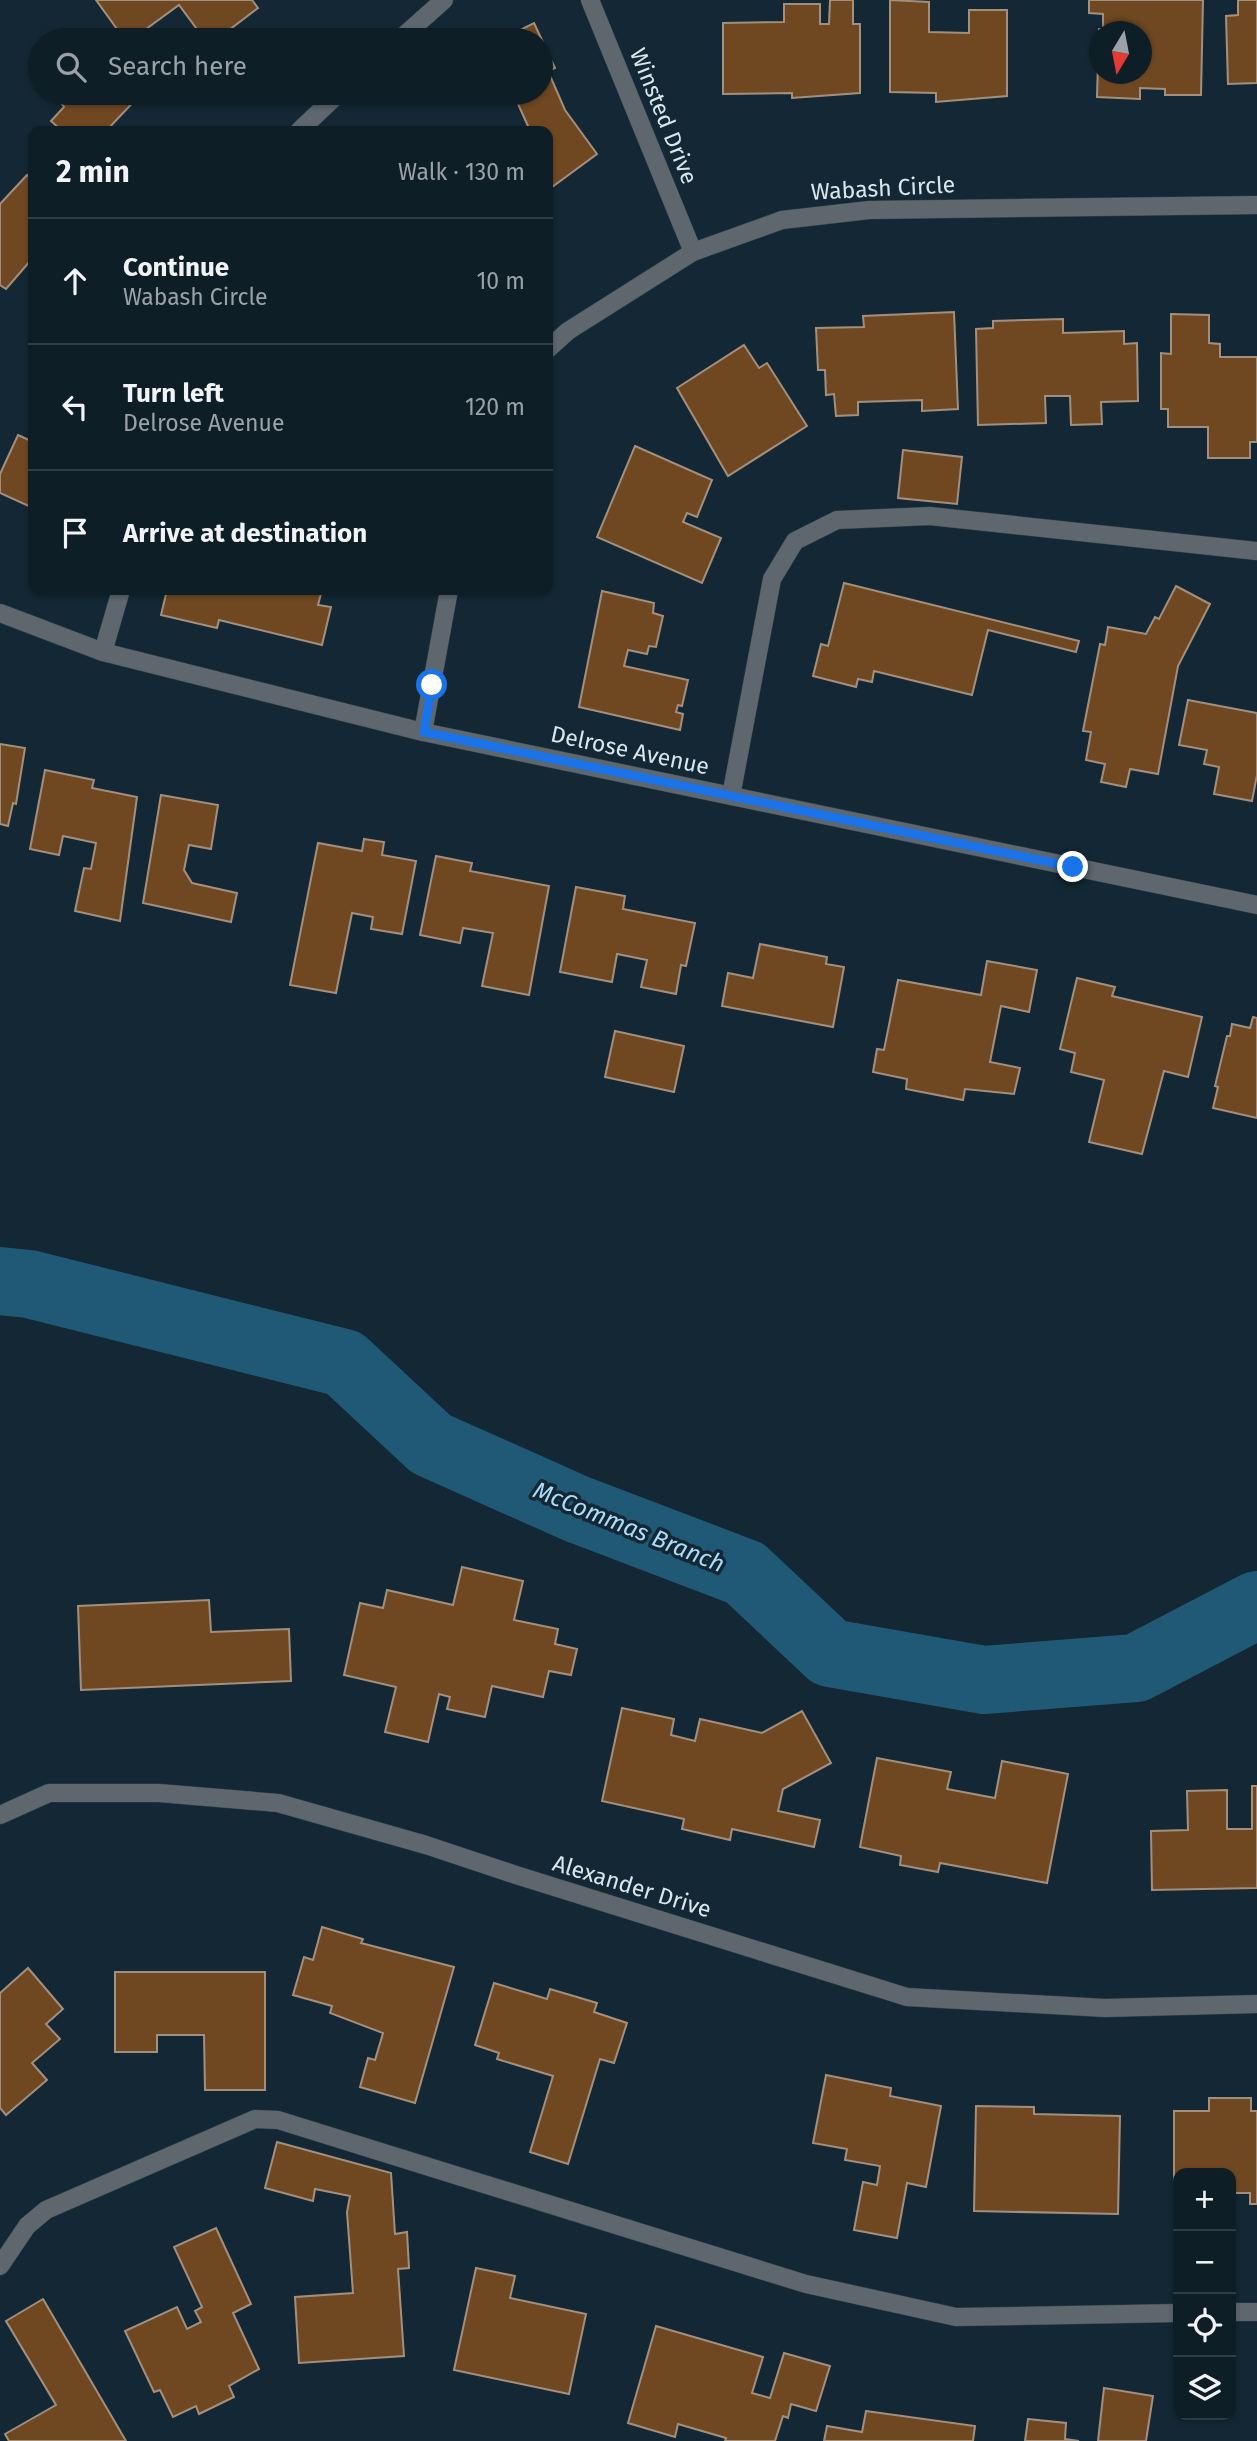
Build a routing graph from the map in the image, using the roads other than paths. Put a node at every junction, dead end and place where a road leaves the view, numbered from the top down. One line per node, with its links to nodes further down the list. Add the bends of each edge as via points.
1 (444, 0): 3 (street)
2 (590, 0): 7 (street, Winsted Drive)
3 (412, 28)
4 (326, 105): 5 (street)
5 (304, 126)
6 (1257, 205): 7 (street, Wabash Circle, via 869,210 782,220)
7 (692, 252): 8 (street, Wabash Circle)
8 (553, 344)
9 (1257, 551): 15 (street, via 930,516 837,520 795,541 772,579)
10 (120, 595): 13 (street)
11 (448, 595): 14 (street)
12 (0, 613): 13 (street, Delrose Avenue)
13 (103, 652): 14 (street, Delrose Avenue)
14 (424, 732): 15 (street, Delrose Avenue)
15 (731, 796): 16 (street, Delrose Avenue)
16 (1257, 905)
17 (0, 1815): 18 (street, Alexander Drive, via 49,1793 159,1793 278,1803 426,1844 907,1997 1105,2008)
18 (1257, 2004)
19 (0, 2266): 22 (street, via 27,2226 46,2210 254,2119 278,2120 806,2284 956,2317)
20 (1236, 2312): 21 (street)
21 (1257, 2312)
22 (1173, 2313)

